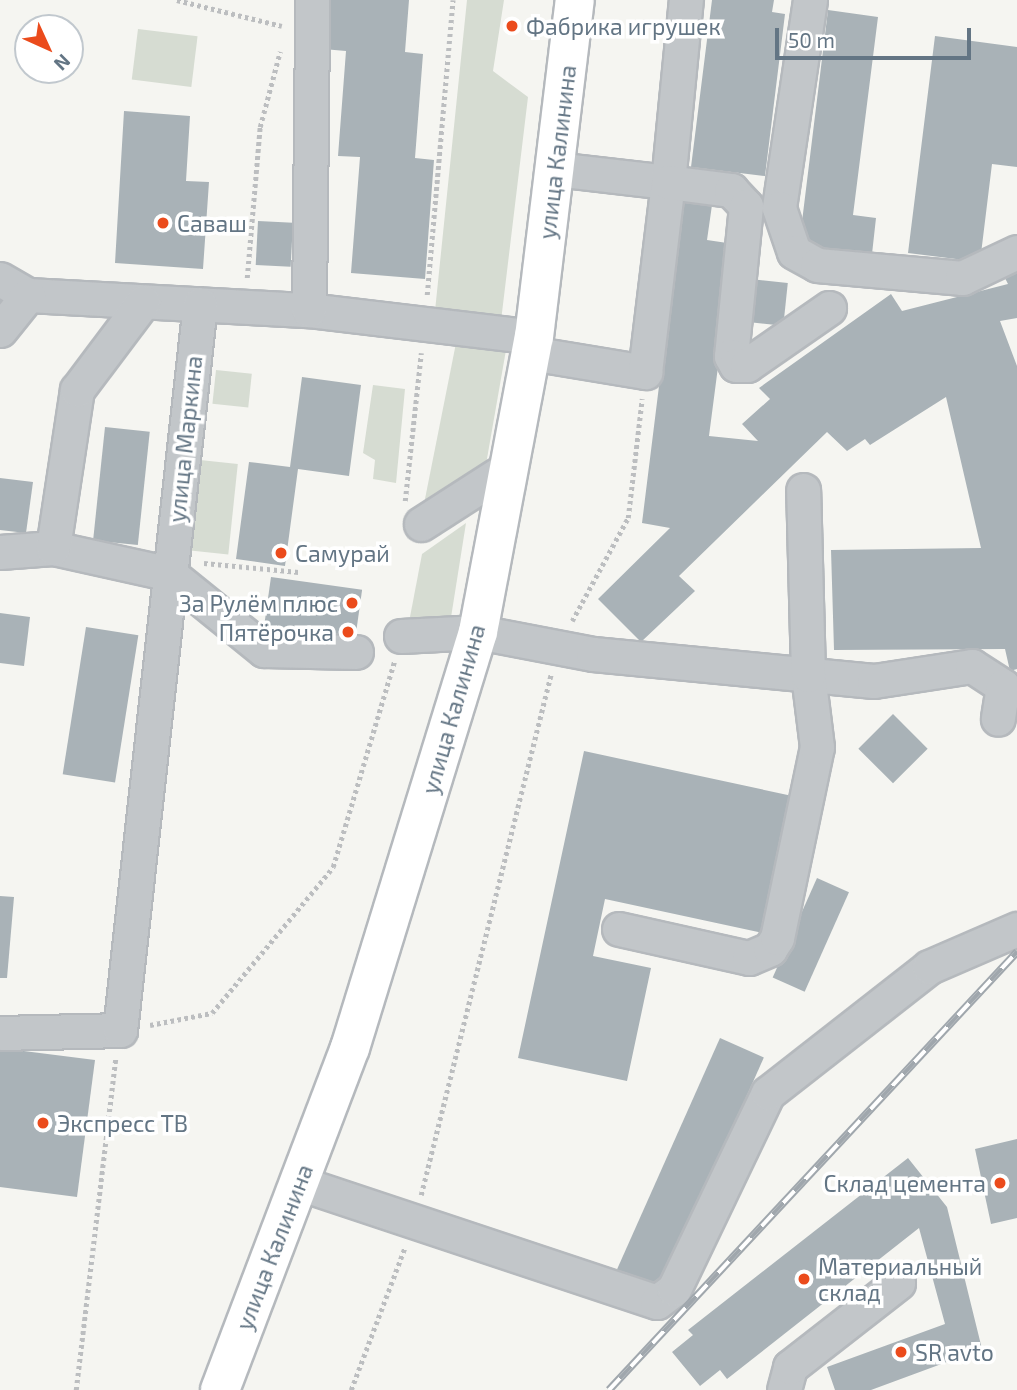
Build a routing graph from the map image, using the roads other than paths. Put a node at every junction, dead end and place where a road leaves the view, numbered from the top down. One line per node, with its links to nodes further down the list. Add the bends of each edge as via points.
1 (575, 0): 5 (main road, улица Калинина)
2 (686, 0): 6 (street)
3 (810, 0): 8 (street)
4 (300, 7): 14 (street)
5 (555, 169): 6 (street); 16 (main road, улица Калинина)
6 (668, 182): 7 (street, via 731,191); 16 (street, via 645,372)
7 (746, 206): 8 (street); 13 (street, via 733,361 747,365)
8 (779, 208): 9 (street, via 794,252 817,265 962,278)
9 (1017, 251)
10 (14, 287): 11 (street); 15 (street)
11 (143, 302): 12 (street); 20 (street, via 77,390)
12 (200, 304): 14 (street); 22 (street, улица Маркина)
13 (829, 308)
14 (309, 310): 16 (street)
15 (0, 330)
16 (532, 345): 17 (main road, улица Калинина)
17 (508, 468): 19 (street); 23 (main road, улица Калинина)
18 (803, 490): 26 (street)
19 (413, 516)
20 (52, 548): 21 (street); 22 (street)
21 (0, 552)
22 (171, 566): 25 (street, via 264,650); 30 (street, улица Маркина, via 120,1030)
23 (478, 632): 24 (street); 26 (street, via 558,647); 31 (main road, улица Калинина, via 350,1048)
24 (401, 636)
25 (356, 652)
26 (808, 675): 27 (street, via 874,681 971,666 1003,686); 28 (street, via 817,747 770,950 749,958)
27 (998, 719)
28 (619, 929)
29 (1017, 929): 31 (street, via 929,967 768,1093 666,1298 648,1300)
30 (0, 1033)
31 (299, 1182): 33 (main road, улица Калинина)
32 (898, 1283): 34 (street, via 790,1367)
33 (220, 1390)
34 (785, 1390)

